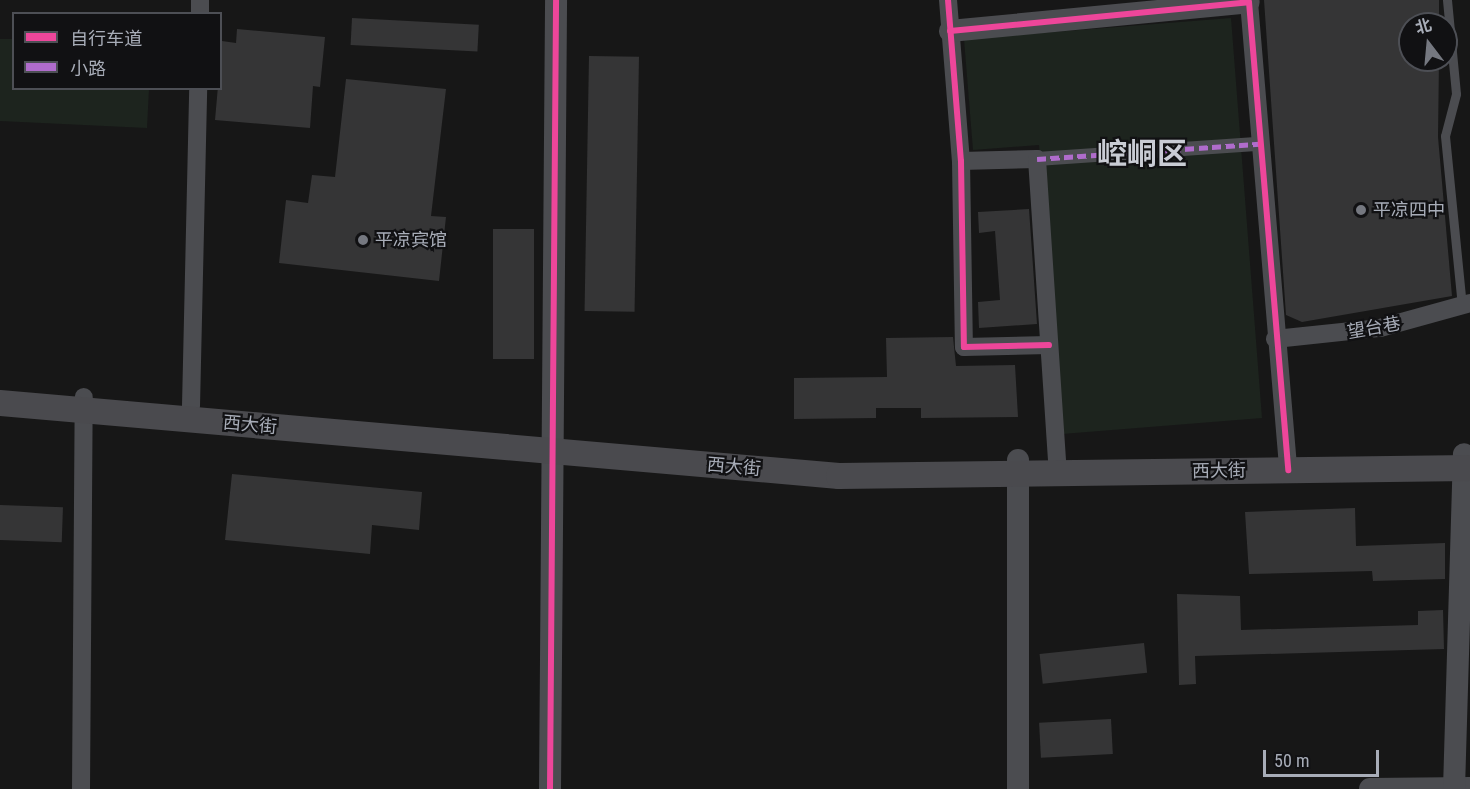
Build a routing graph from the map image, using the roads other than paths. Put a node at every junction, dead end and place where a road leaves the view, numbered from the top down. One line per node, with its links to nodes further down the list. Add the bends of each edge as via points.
1 (556, 0): 17 (street)
2 (948, 0): 5 (street)
3 (1447, 0): 10 (lane, via 1456,94 1445,136)
4 (1249, 2): 5 (street); 7 (street)
5 (950, 31): 9 (street)
6 (198, 90): 16 (street)
7 (1259, 144): 8 (street); 11 (street)
8 (1037, 159): 9 (street); 12 (street)
9 (961, 161): 12 (street, via 964,347)
10 (1466, 306): 11 (street, 望台巷, via 1380,328)
11 (1275, 339): 20 (street)
12 (1049, 345): 18 (street)
13 (0, 389): 15 (main road, 西大街)
14 (0, 403): 15 (main road, 西大街)
15 (83, 403): 16 (main road, 西大街); 17 (main road, 西大街); 23 (street)
16 (191, 406): 17 (main road, 西大街)
17 (551, 444): 21 (main road, 西大街, via 839,476); 24 (street)
18 (1057, 460): 20 (main road, 西大街); 21 (main road, 西大街)
19 (1467, 461): 20 (main road, 西大街); 22 (street)
20 (1288, 464): 21 (main road, 西大街)
21 (1018, 467): 25 (street)
22 (1459, 788): 26 (street)
23 (81, 789)
24 (550, 789)
25 (1018, 789)
26 (1370, 789)

